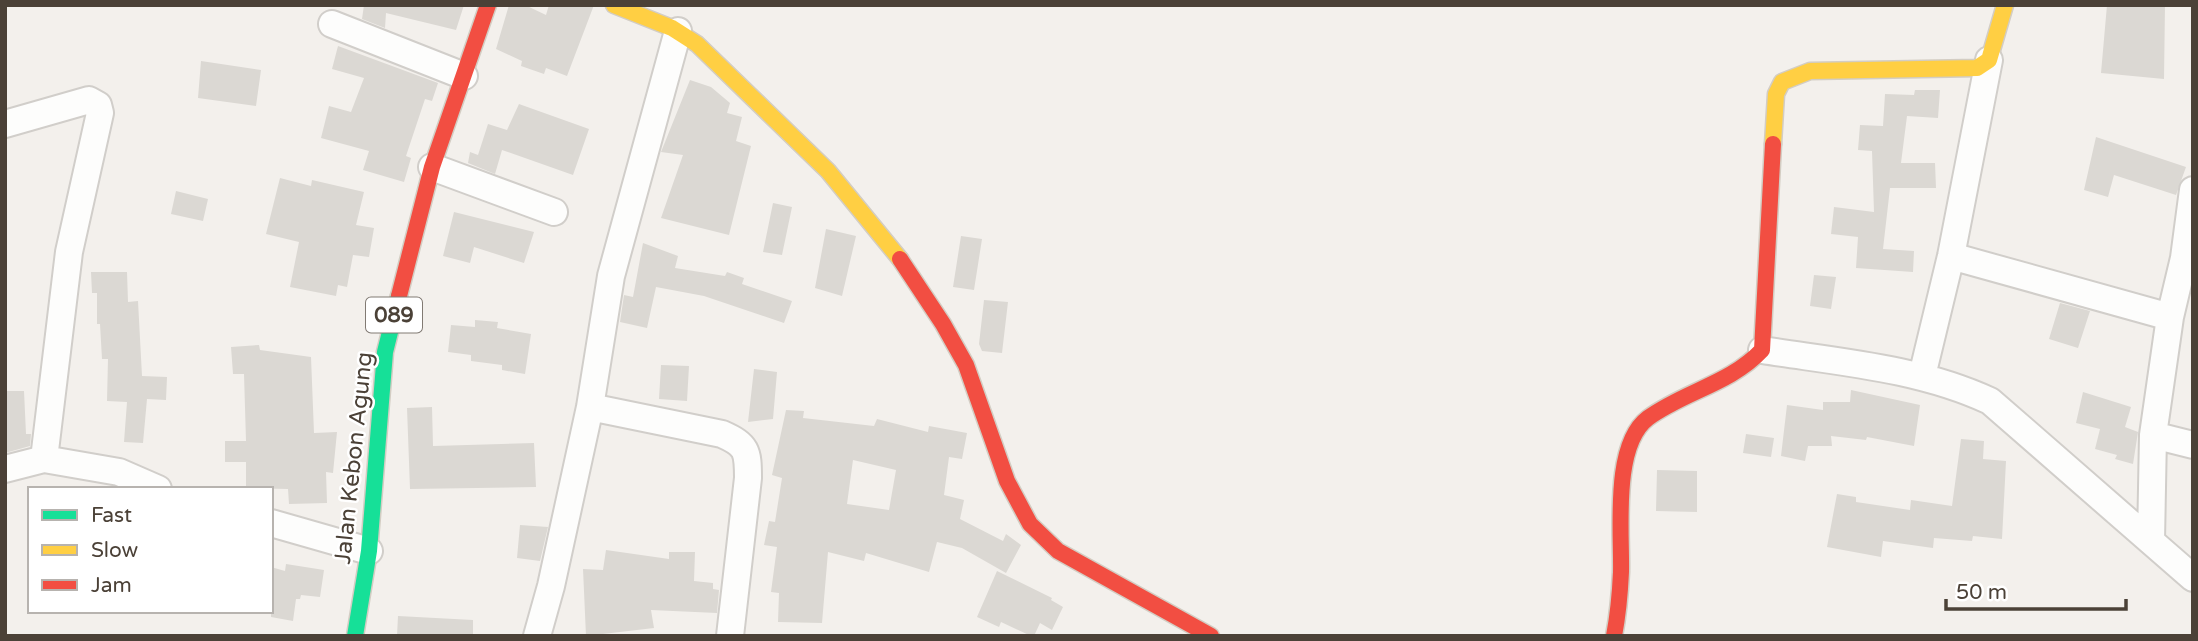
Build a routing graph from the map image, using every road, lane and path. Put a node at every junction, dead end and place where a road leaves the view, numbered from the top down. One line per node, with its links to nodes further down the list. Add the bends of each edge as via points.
1 (488, 5): 7 (street, Jalan Kebon Agung / 089)
2 (614, 5): 5 (street)
3 (2005, 5): 6 (street)
4 (332, 24): 7 (street)
5 (678, 31): 17 (street, via 611,276); 30 (street, via 764,104 870,218 967,366 1006,478 1022,513 1046,543)
6 (1989, 60): 12 (street); 15 (street, via 1965,70 1810,71 1782,82 1776,94)
7 (464, 76): 9 (street, Jalan Kebon Agung / 089)
8 (5, 124): 20 (street, via 89,100 98,105 100,113 69,252)
9 (432, 167): 11 (street); 25 (street, Jalan Kebon Agung / 089, via 385,352)
10 (2193, 190): 13 (street)
11 (554, 212)
12 (1951, 256): 14 (street); 16 (street)
13 (2189, 259): 14 (street)
14 (2170, 317): 18 (street)
15 (1762, 350): 16 (street); 31 (street, via 1737,373 1645,419 1631,438 1625,464 1622,588)
16 (1922, 376): 24 (street, via 1990,401)
17 (590, 407): 28 (street); 29 (street, via 722,434 740,442 748,457 748,478)
18 (2153, 435): 19 (street); 24 (street)
19 (2193, 444)
20 (44, 459): 21 (street); 22 (street, via 119,472)
21 (5, 469)
22 (153, 487)
23 (273, 524): 25 (street)
24 (2151, 541): 26 (street)
25 (369, 551): 27 (street, Jalan Kebon Agung / 089)
26 (2193, 578)
27 (355, 636)
28 (537, 636)
29 (730, 636)
30 (1211, 636)
31 (1614, 636)

